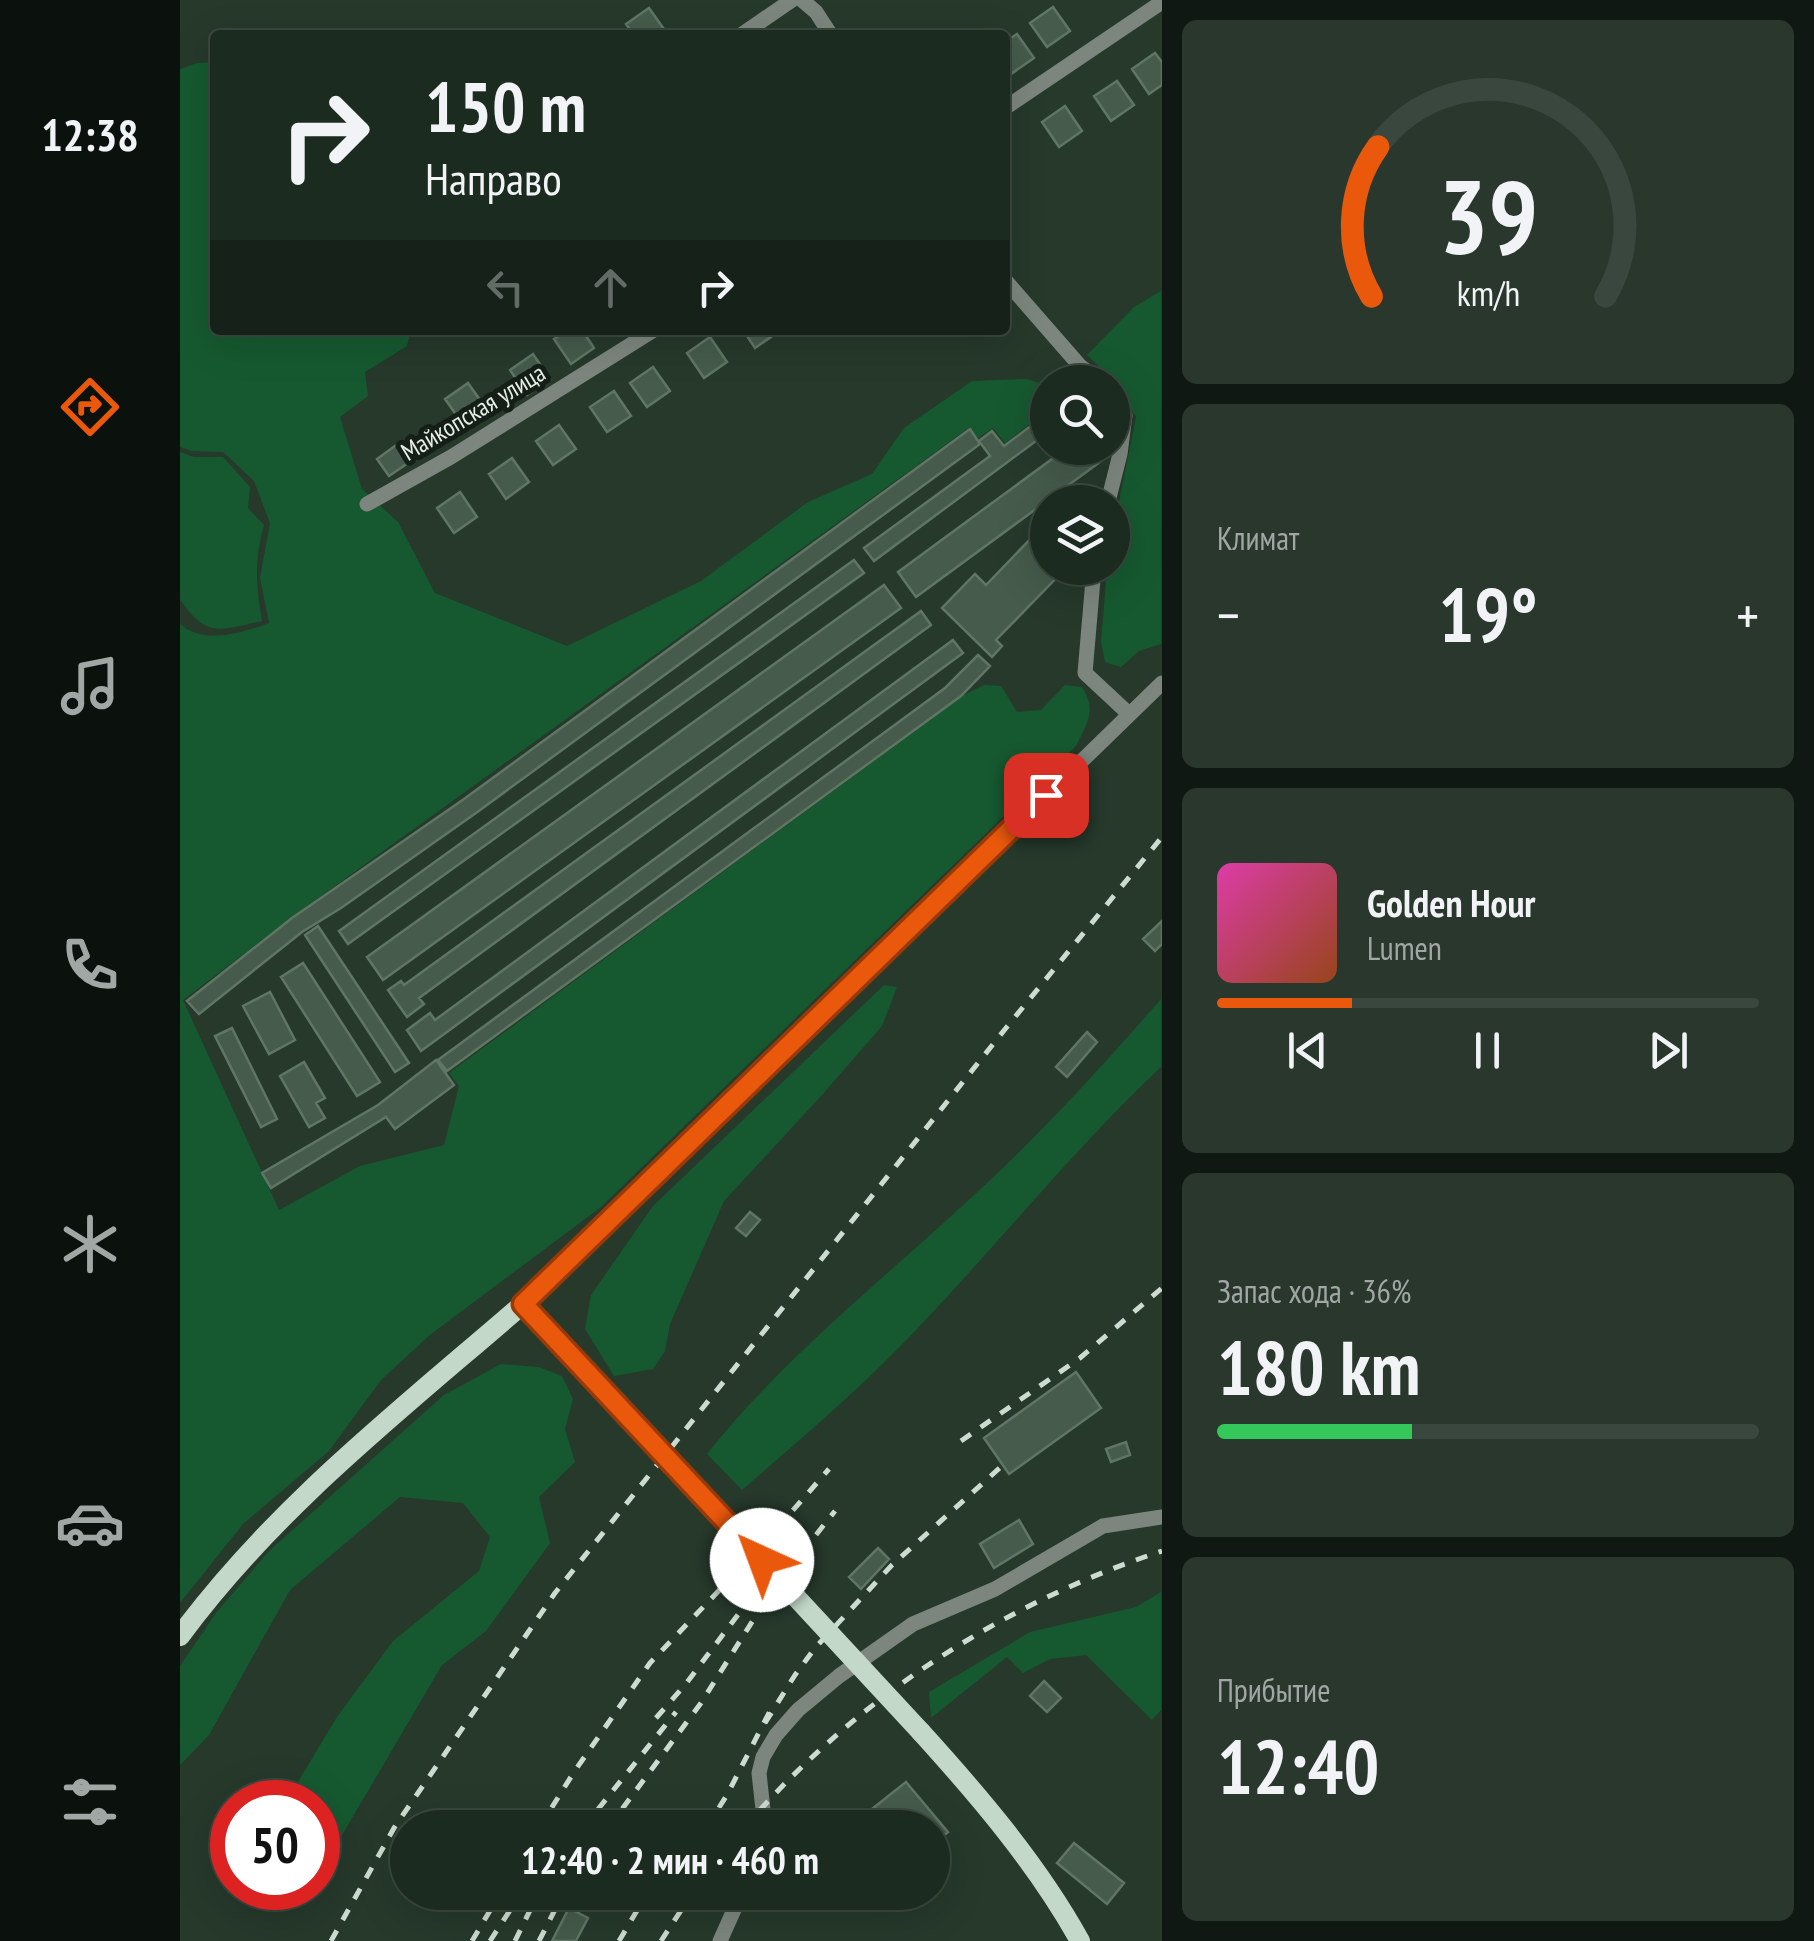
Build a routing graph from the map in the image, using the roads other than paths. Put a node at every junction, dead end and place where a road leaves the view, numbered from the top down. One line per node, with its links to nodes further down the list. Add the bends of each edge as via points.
1 (792, 0): 4 (street)
2 (802, 0): 5 (street)
3 (1162, 2): 6 (street)
4 (748, 30)
5 (828, 30)
6 (1010, 105)
7 (1010, 286): 9 (street)
8 (646, 335): 10 (street, Майкопская улица)
9 (1079, 365)
10 (367, 504)
11 (1093, 585): 13 (street, via 1085,673)
12 (1162, 683): 13 (street)
13 (1128, 714): 14 (street)
14 (523, 1304): 16 (main road, via 326,1475 258,1542); 20 (main road, bridge, via 921,1732 984,1805)
15 (1162, 1517): 17 (street, via 1104,1526 995,1589 913,1624 839,1676 798,1710 763,1756)
16 (180, 1636)
17 (763, 1810)
18 (734, 1910): 19 (street)
19 (720, 1941)
20 (1080, 1941)

